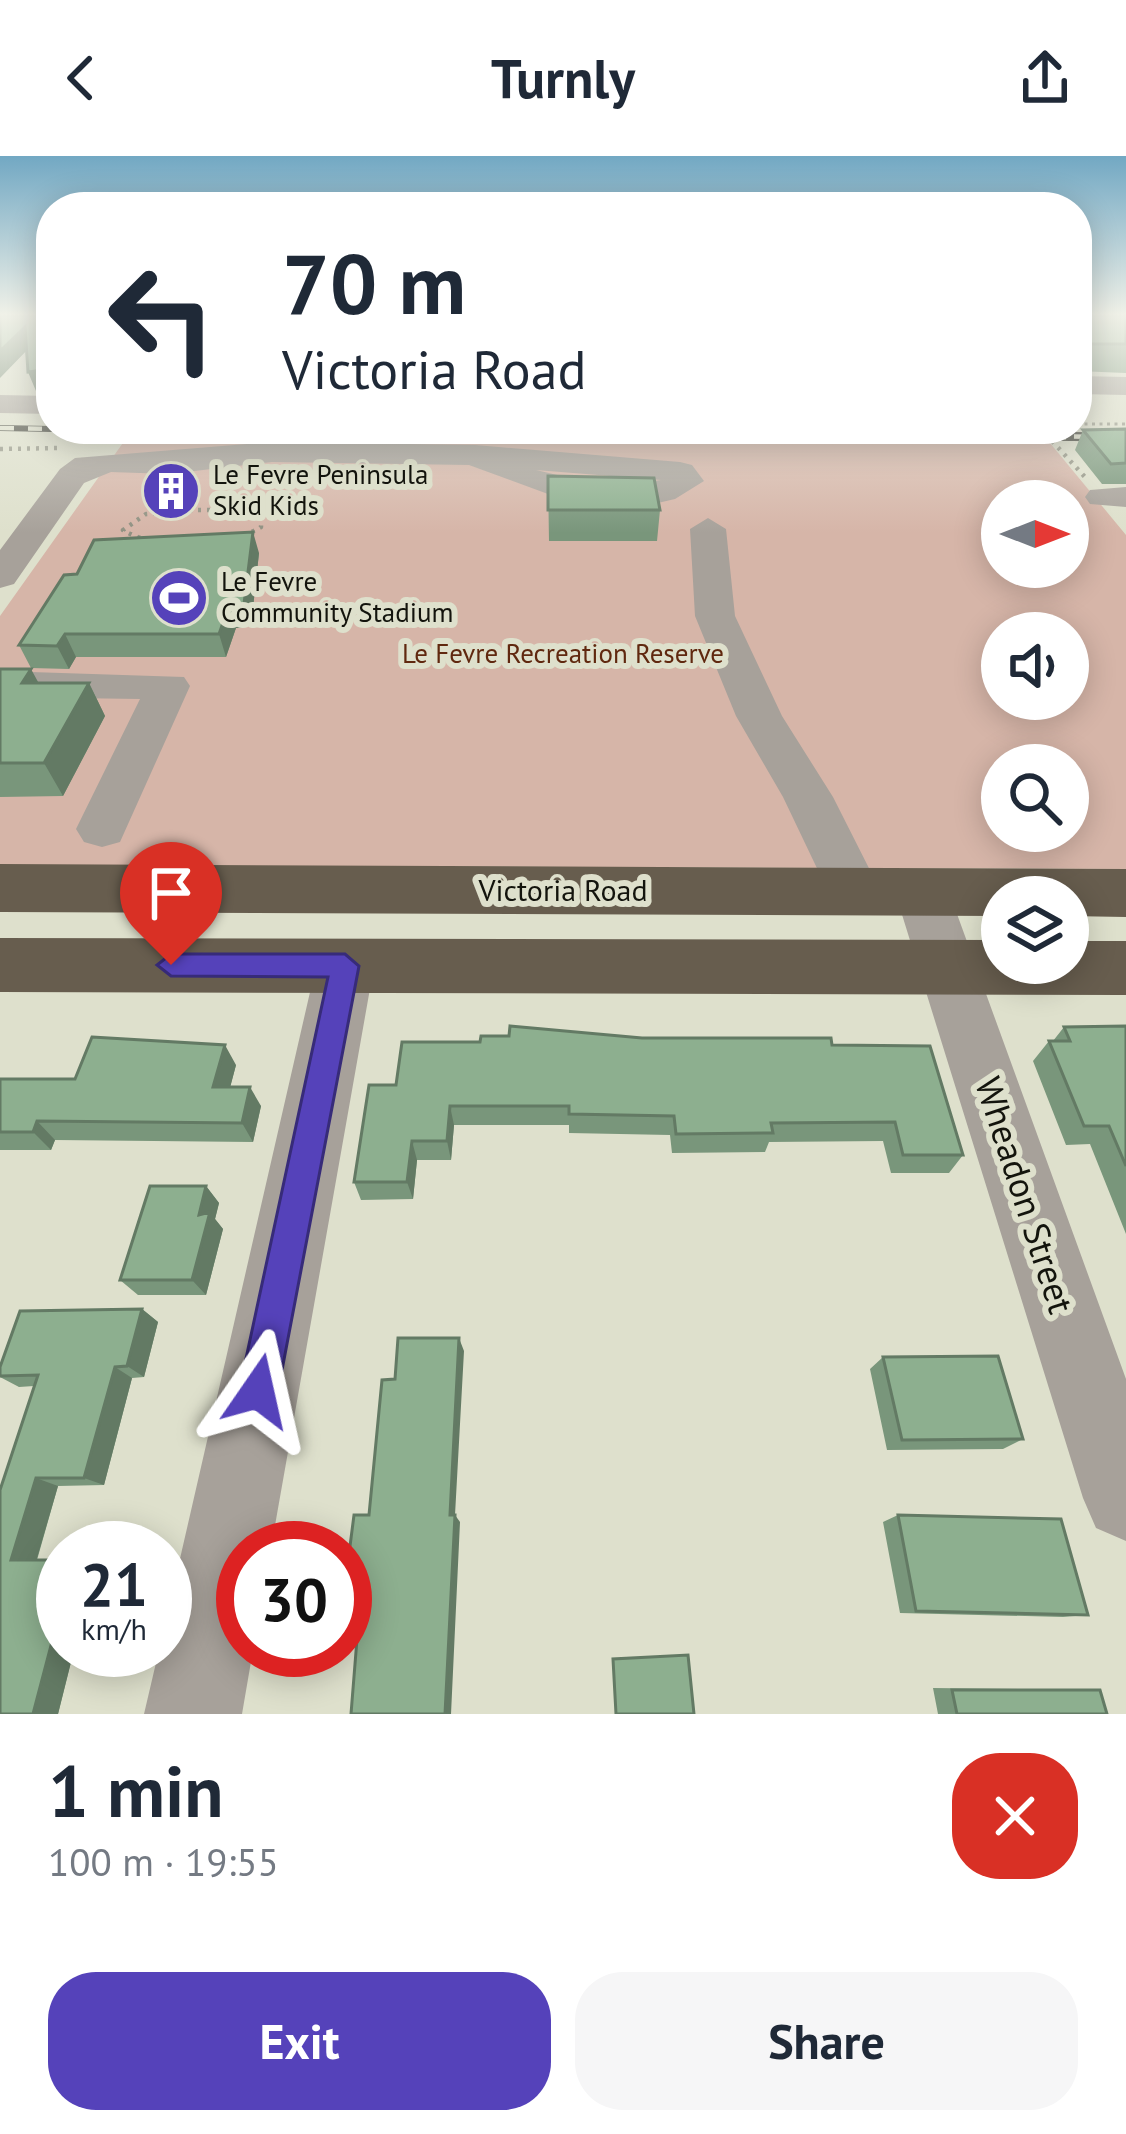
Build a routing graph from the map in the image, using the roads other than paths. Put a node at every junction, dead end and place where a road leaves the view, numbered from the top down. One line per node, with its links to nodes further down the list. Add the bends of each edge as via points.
1 (0, 404): 2 (street)
2 (36, 405)
3 (475, 455): 3 (street, via 655,467 687,481 644,494 567,494); 5 (street, via 272,452 88,465)
4 (708, 529): 10 (street, Wheadon Street, via 715,616 759,716 808,797)
5 (15, 537): 6 (street)
6 (0, 576)
7 (0, 684): 8 (street, via 168,686)
8 (103, 830)
9 (0, 887): 10 (highway, Victoria Road)
10 (888, 892): 11 (highway, Victoria Road); 14 (street, Wheadon Street)
11 (1126, 893)
12 (0, 965): 13 (highway)
13 (345, 966): 14 (highway); 17 (street)
14 (948, 967): 15 (highway); 16 (street, Wheadon Street)
15 (1126, 968)
16 (1126, 1498)
17 (193, 1714)

